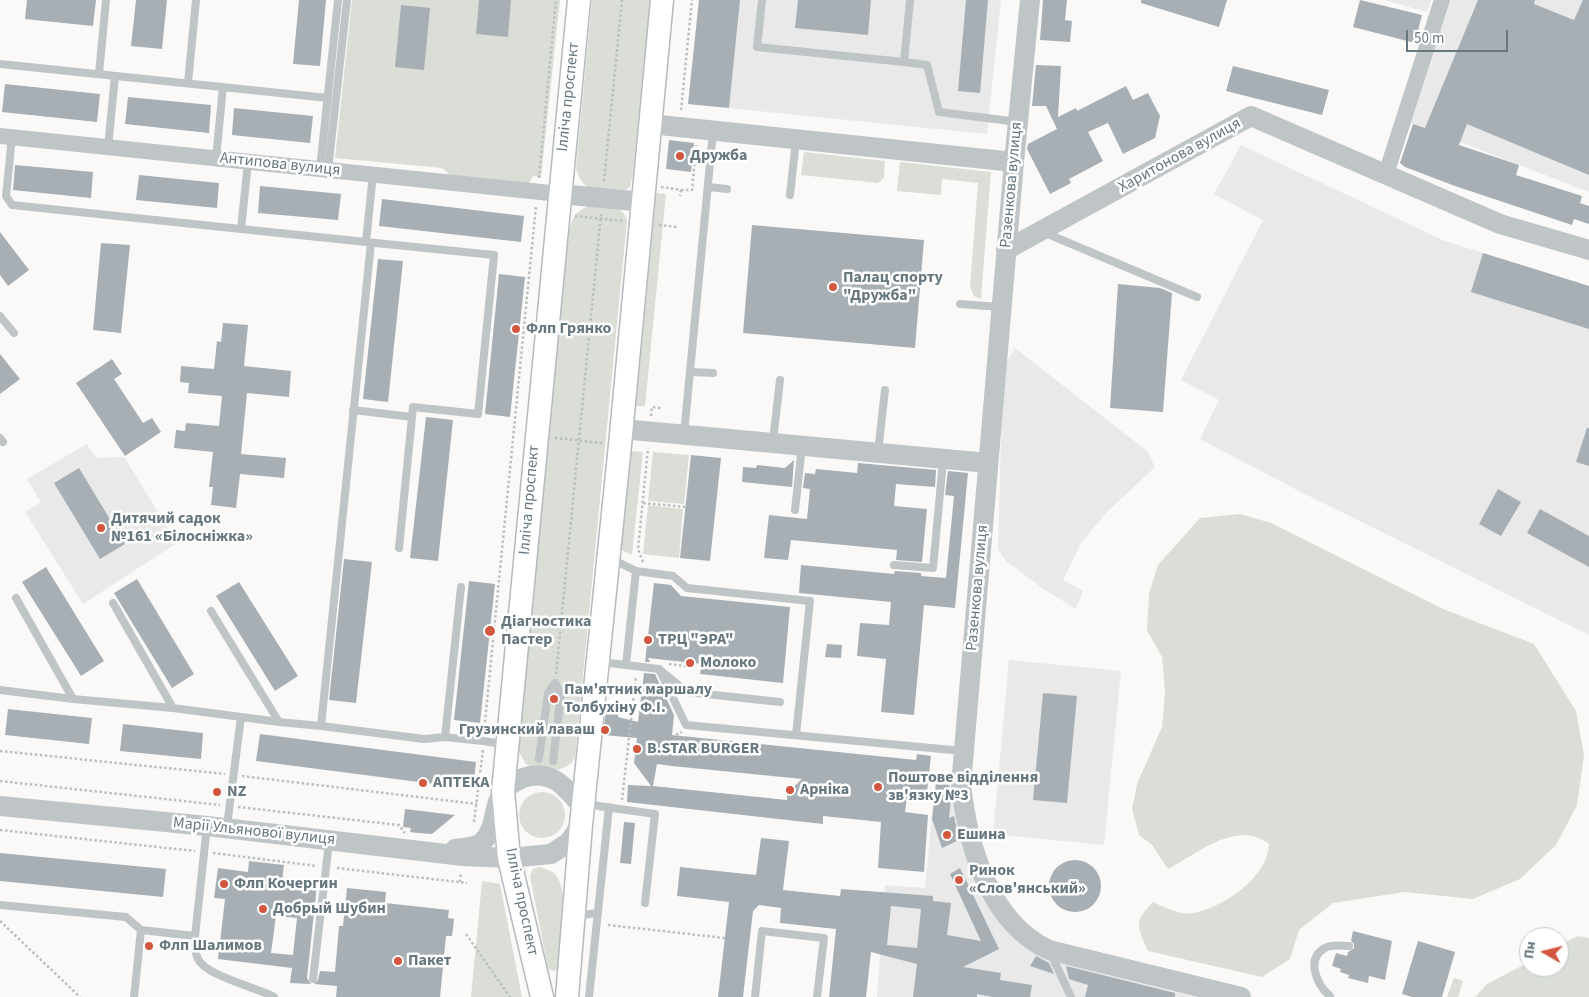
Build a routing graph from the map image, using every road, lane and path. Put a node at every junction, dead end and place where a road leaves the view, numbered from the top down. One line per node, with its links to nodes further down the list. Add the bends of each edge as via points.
1 (106, 0): 16 (lane)
2 (196, 0): 18 (lane)
3 (338, 0): 20 (lane)
4 (347, 0): 31 (lane)
5 (556, 0): 38 (path)
6 (579, 0): 42 (main road, Ілліча проспект)
7 (622, 0): 41 (path)
8 (662, 0): 22 (main road)
9 (692, 0): 23 (path)
10 (762, 0): 14 (lane, via 757,47)
11 (910, 0): 14 (lane)
12 (1030, 0): 21 (street, Разенкова вулиця)
13 (1442, 0): 33 (street)
14 (904, 62): 21 (lane, via 927,65 938,112)
15 (0, 64): 16 (lane)
16 (98, 74): 17 (lane)
17 (115, 76): 18 (lane); 27 (lane)
18 (188, 83): 19 (lane)
19 (223, 87): 20 (lane); 28 (lane)
20 (328, 98): 31 (lane)
21 (1018, 122): 30 (street, Разенкова вулиця)
22 (650, 124): 23 (street); 44 (main road)
23 (679, 127): 24 (street)
24 (705, 135): 26 (street); 35 (lane); 37 (path, via 692,190)
25 (6, 137): 27 (street, Антипова вулиця); 47 (lane, via 6,196 12,205)
26 (796, 139): 30 (street); 39 (lane)
27 (108, 147): 28 (street, Антипова вулиця)
28 (216, 158): 29 (street, Антипова вулиця)
29 (248, 162): 31 (street, Антипова вулиця); 47 (lane)
30 (1014, 162): 50 (street, Разенкова вулиця)
31 (324, 169): 32 (street, Антипова вулиця)
32 (373, 174): 38 (street, Антипова вулиця); 49 (lane)
33 (1386, 174): 48 (street, Харитонова вулиця, via 1251,116); 51 (street, Харитонова вулиця, via 1500,224)
34 (662, 178): 37 (path, via 661,187)
35 (708, 187): 36 (lane); 57 (lane)
36 (727, 189)
37 (681, 190): 40 (path)
38 (537, 191): 42 (street, Антипова вулиця); 43 (path)
39 (790, 195)
40 (680, 196)
41 (602, 198): 42 (street); 44 (street); 45 (path)
42 (559, 204): 43 (path); 45 (path); 67 (main road, Ілліча проспект)
43 (535, 212): 65 (path)
44 (643, 213): 45 (path); 46 (path); 68 (main road)
45 (601, 219): 69 (path)
46 (677, 227)
47 (241, 229): 49 (lane)
48 (1041, 231): 50 (street, Харитонова вулиця); 52 (lane)
49 (368, 242): 62 (lane); 63 (lane, via 494,255 478,414 413,408)
50 (1006, 250): 54 (street, Разенкова вулиця)
51 (1589, 250)
52 (1197, 297)
53 (960, 304): 54 (lane)
54 (1002, 307): 74 (street, Разенкова вулиця)
55 (0, 316): 56 (lane)
56 (14, 333)
57 (691, 372): 58 (lane); 66 (lane)
58 (713, 373)
59 (780, 380): 70 (lane)
60 (885, 390): 72 (lane)
61 (661, 408): 64 (path, via 652,407)
62 (353, 410): 63 (lane); 96 (lane)
63 (412, 417): 78 (lane)
64 (649, 432): 66 (street); 68 (street); 68 (path, via 648,447)
65 (513, 434): 67 (path); 99 (path)
66 (684, 435): 70 (street)
67 (536, 436): 69 (path); 101 (main road, Ілліча проспект)
68 (621, 437): 69 (path); 79 (main road)
69 (578, 441): 89 (path)
70 (773, 443): 71 (street)
71 (802, 446): 72 (street); 77 (lane)
72 (878, 453): 73 (street)
73 (944, 459): 74 (street); 80 (lane, via 933,568)
74 (988, 463): 100 (street, Разенкова вулиця)
75 (643, 503): 76 (path)
76 (686, 507)
77 (795, 510)
78 (399, 548)
79 (608, 557): 81 (lane); 86 (main road)
80 (894, 565)
81 (636, 571): 87 (lane); 97 (lane, via 673,576 686,588 810,601)
82 (461, 587): 98 (lane)
83 (16, 598): 91 (lane)
84 (113, 603): 93 (lane)
85 (211, 612): 95 (lane)
86 (596, 662): 87 (lane); 107 (main road)
87 (626, 665): 88 (lane)
88 (659, 668): 92 (lane, via 687,692); 97 (lane, via 686,725)
89 (555, 683): 102 (lane, via 548,693); 103 (lane, via 561,694)
90 (0, 690): 91 (lane)
91 (73, 699): 93 (lane)
92 (780, 702)
93 (174, 708): 94 (lane)
94 (242, 717): 95 (lane); 108 (lane)
95 (279, 722): 96 (lane)
96 (321, 726): 98 (lane, via 424,739)
97 (796, 735): 100 (lane)
98 (444, 737): 99 (lane)
99 (483, 741): 101 (lane, via 502,746); 110 (path)
100 (964, 751): 130 (street, Разенкова вулиця, via 961,785 965,820 976,858 988,886 1011,922)
101 (507, 754): 104 (main road, Ілліча проспект)
102 (539, 759)
103 (553, 761)
104 (503, 791): 107 (street, via 530,776 542,775 565,786); 113 (street, via 489,833 481,843); 114 (main road, Ілліча проспект)
105 (0, 806): 108 (street, Марії Ульянової вулиця)
106 (609, 807): 107 (lane, via 591,803); 119 (lane, via 655,814); 121 (lane)
107 (582, 808): 114 (street, via 568,843 551,854); 122 (main road)
108 (217, 827): 111 (street, Марії Ульянової вулиця); 112 (lane)
109 (0, 830): 112 (path)
110 (474, 830)
111 (329, 840): 113 (street, Марії Ульянової вулиця); 115 (lane)
112 (204, 852): 115 (path); 127 (lane)
113 (438, 853): 114 (street, Марії Ульянової вулиця)
114 (509, 858): 137 (main road, Ілліча проспект)
115 (326, 867): 117 (path); 131 (lane)
116 (461, 871): 117 (path)
117 (460, 882): 118 (path)
118 (467, 883)
119 (645, 904)
120 (0, 905): 125 (lane, via 126,917)
121 (598, 913): 122 (lane); 139 (lane)
122 (573, 916): 138 (main road)
123 (0, 921): 133 (path)
124 (608, 925): 128 (path)
125 (141, 930): 127 (lane); 134 (lane)
126 (466, 934): 136 (path)
127 (195, 936): 135 (lane, via 199,961 209,970)
128 (725, 938)
129 (1349, 946): 132 (lane, via 1326,948 1316,959 1317,980)
130 (1049, 950): 142 (lane); 143 (street, Разенкова вулиця)
131 (314, 979)
132 (1330, 996)
133 (80, 997)
134 (134, 997)
135 (274, 997)
136 (510, 997)
137 (542, 997)
138 (567, 997)
139 (589, 997)
140 (755, 997): 141 (lane, via 762,931 824,938)
141 (818, 997)
142 (1071, 997)
143 (1241, 997)

